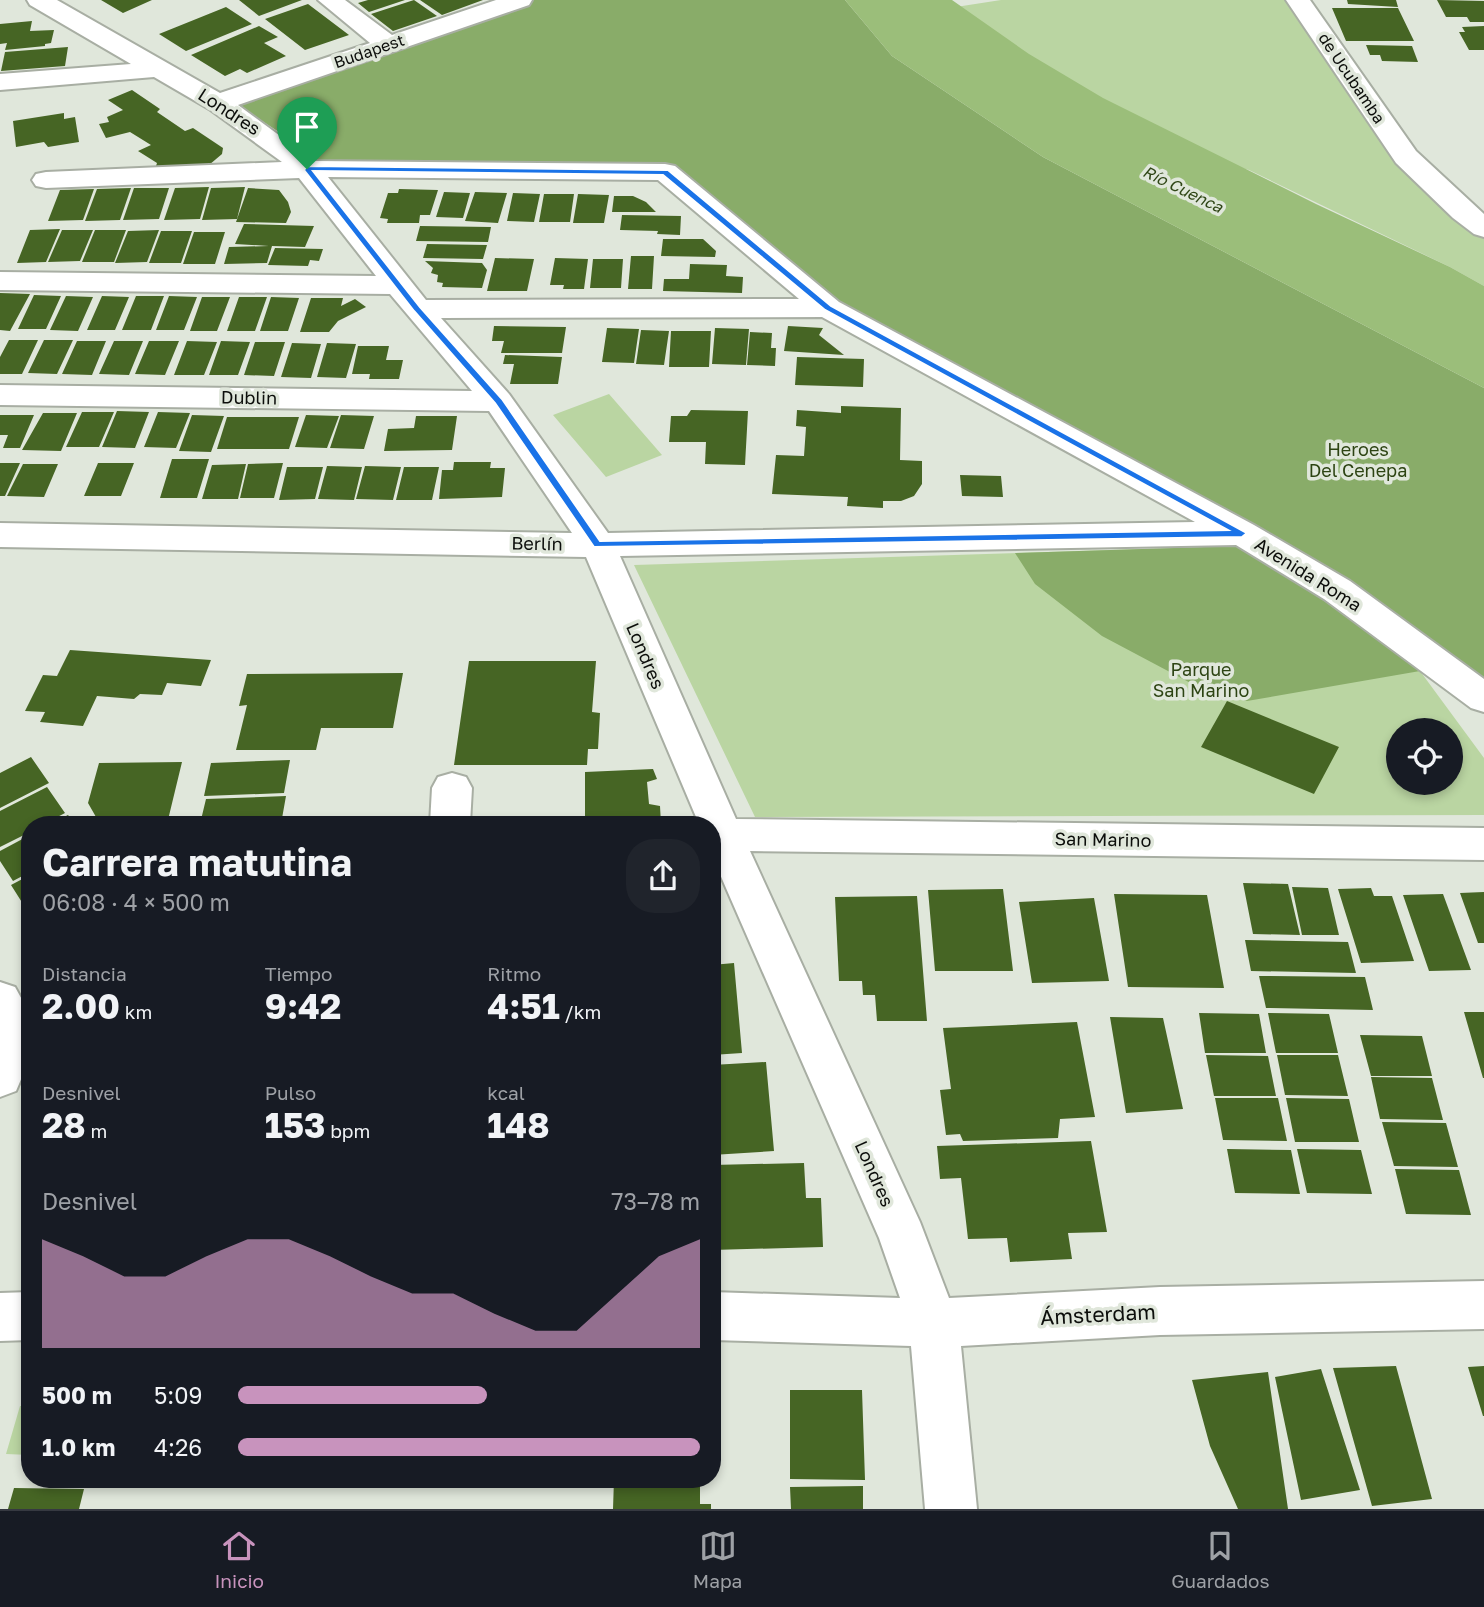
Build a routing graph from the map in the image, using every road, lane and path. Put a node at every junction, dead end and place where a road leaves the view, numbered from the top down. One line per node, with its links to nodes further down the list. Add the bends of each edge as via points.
1 (38, 0): 6 (street, Londres)
2 (330, 0): 5 (street)
3 (520, 0): 5 (street, Budapest)
4 (1298, 0): 11 (street, de Ucubamba, via 1406,157)
5 (388, 45): 8 (street, Budapest)
6 (159, 69): 7 (street); 8 (street, Londres)
7 (0, 82)
8 (218, 103): 9 (street, Londres)
9 (307, 169): 10 (street); 13 (street, Londres); 14 (street, Avenida Roma, via 665,172)
10 (46, 180)
11 (1484, 228)
12 (0, 281): 13 (street)
13 (398, 285): 15 (street, Londres)
14 (828, 308): 15 (street); 18 (street, Avenida Roma)
15 (417, 309): 17 (street, Londres)
16 (0, 395): 17 (street, Dublin)
17 (498, 401): 20 (street, Londres)
18 (1242, 533): 20 (street, Berlín); 21 (street, Avenida Roma, via 1337,590)
19 (0, 535): 20 (street, Berlín)
20 (598, 545): 22 (street, Londres)
21 (1484, 698)
22 (714, 816)
23 (722, 835): 24 (street, San Marino); 31 (street, Londres, via 903,1238)
24 (1484, 844)
25 (0, 1000): 26 (street, via 9,1016)
26 (0, 1077)
27 (1484, 1305): 31 (street, Ámsterdam, via 1160,1311)
28 (21, 1316): 30 (street)
29 (721, 1316): 31 (street, Ámsterdam)
30 (0, 1317)
31 (934, 1323): 32 (street, Londres)
32 (951, 1509)

